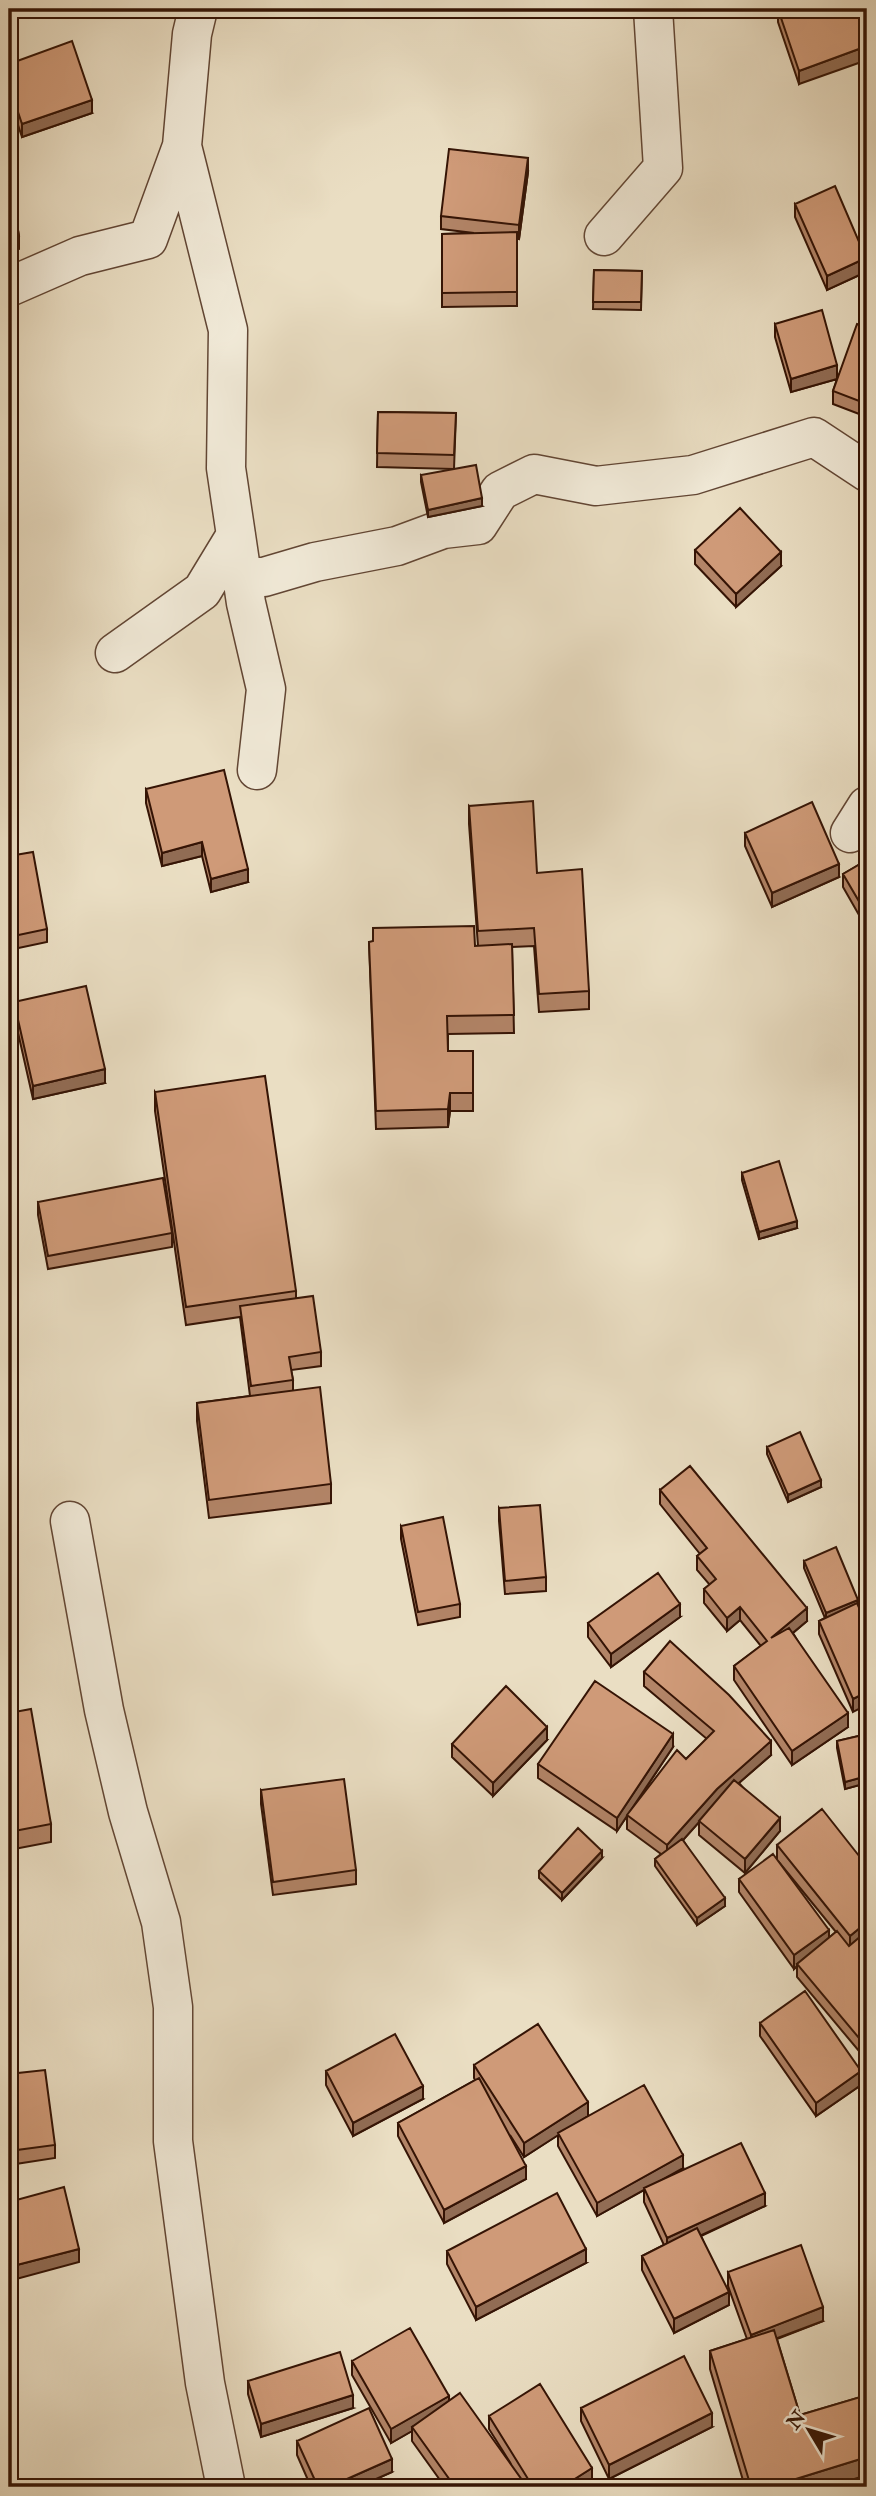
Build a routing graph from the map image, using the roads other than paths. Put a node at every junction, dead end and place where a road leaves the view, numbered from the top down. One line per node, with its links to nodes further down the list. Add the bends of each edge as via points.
1 (198, 9): 3 (street)
2 (653, 9): 4 (street, via 663,167)
3 (182, 146): 5 (street, via 148,239 80,256); 7 (street, via 228,330 226,468)
4 (604, 236)
5 (9, 287)
6 (867, 472): 8 (street, via 814,438 693,475 596,486 534,474 500,491 478,525 443,528 397,546 264,577)
7 (236, 535): 8 (street); 9 (street, via 202,591)
8 (243, 577): 10 (street, via 266,689)
9 (116, 653)
10 (257, 770)
11 (69, 1521): 12 (street, via 104,1710 128,1812 162,1922 173,2007 173,2141 205,2383)
12 (226, 2487)

